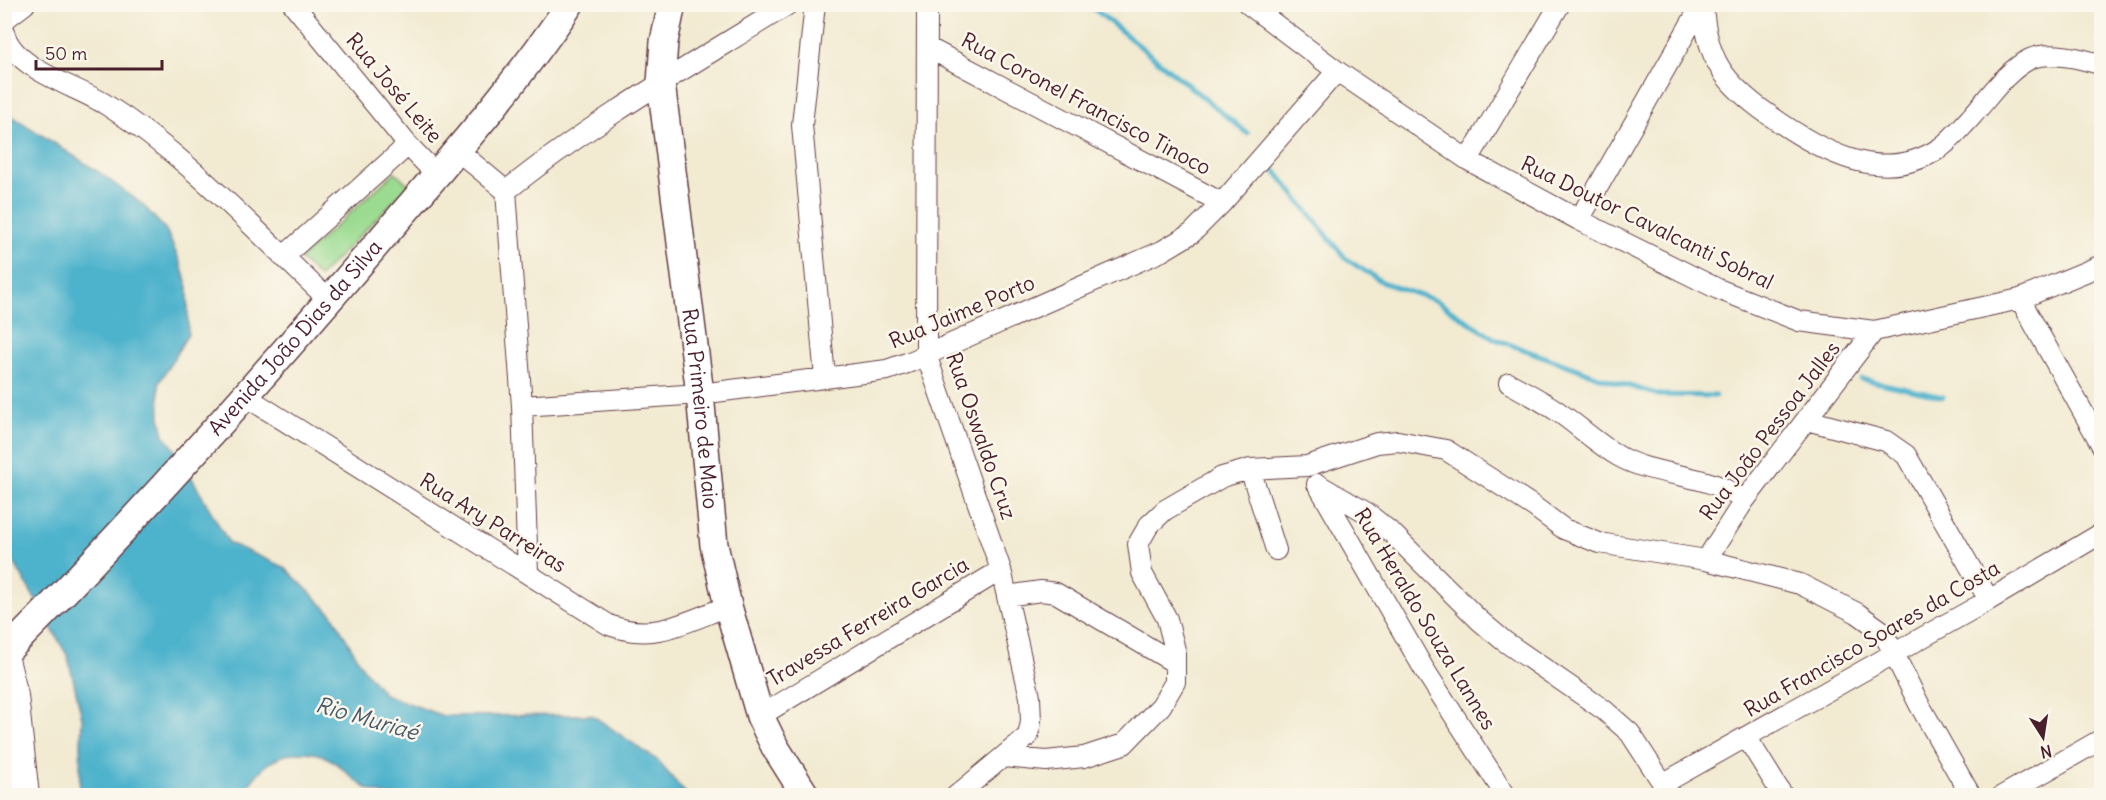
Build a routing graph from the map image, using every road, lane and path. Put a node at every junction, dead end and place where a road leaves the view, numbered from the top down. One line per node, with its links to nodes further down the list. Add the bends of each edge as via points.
1 (26, 4): 11 (street)
2 (570, 4): 18 (main road, Avenida João Dias da Silva)
3 (672, 4): 16 (main road, Rua Primeiro de Maio, via 664,42)
4 (789, 4): 16 (street)
5 (815, 4): 30 (street, via 802,125)
6 (927, 4): 13 (street, Rua Oswaldo Cruz)
7 (1248, 4): 15 (street, Rua Doutor Cavalcanti Sobral)
8 (1560, 4): 19 (street)
9 (1702, 4): 14 (street, via 1712,57 1729,82 1797,135 1874,166 1923,157 1940,147 2009,75 2031,58 2067,56); 23 (street)
10 (296, 6): 17 (street, Rua José Leite)
11 (4, 20)
12 (4, 32): 24 (street, via 17,55 41,72 141,126 220,192)
13 (927, 47): 22 (street, Rua Coronel Francisco Tinoco); 29 (street, Rua Oswaldo Cruz)
14 (2102, 65)
15 (1336, 71): 19 (street, Rua Doutor Cavalcanti Sobral); 22 (street, Rua Jaime Porto)
16 (662, 83): 21 (street, via 548,157); 32 (main road, Rua Primeiro de Maio)
17 (408, 145): 20 (street, Rua José Leite); 24 (street)
18 (457, 150): 20 (main road, Avenida João Dias da Silva); 21 (street)
19 (1468, 160): 23 (street, Rua Doutor Cavalcanti Sobral)
20 (436, 174): 27 (main road, Avenida João Dias da Silva)
21 (506, 191): 34 (street)
22 (1222, 203): 29 (street, Rua Jaime Porto, via 1192,233 1162,250)
23 (1580, 220): 28 (street, Rua Doutor Cavalcanti Sobral, via 1718,289 1798,321)
24 (283, 257): 27 (street)
25 (2102, 265): 26 (street, Rua Doutor Cavalcanti Sobral)
26 (2020, 299): 28 (street, Rua Doutor Cavalcanti Sobral); 36 (street)
27 (329, 300): 33 (main road, Avenida João Dias da Silva)
28 (1874, 331): 35 (street, Rua João Pessoa Jalles)
29 (926, 354): 30 (street, Rua Jaime Porto, via 887,370); 44 (street, Rua Oswaldo Cruz)
30 (825, 378): 32 (street, Rua Jaime Porto)
31 (1509, 383): 40 (street, via 1557,411 1619,456 1653,470 1711,484)
32 (700, 394): 34 (street, Rua Jaime Porto); 48 (main road, Rua Primeiro de Maio, via 714,545)
33 (245, 396): 45 (street, Rua Ary Parreiras); 50 (main road, Avenida João Dias da Silva)
34 (522, 406): 45 (street)
35 (1807, 420): 40 (street, Rua João Pessoa Jalles); 47 (street, via 1886,441 1906,455)
36 (2102, 446)
37 (1307, 466): 38 (street); 39 (street, Rua Heraldo Souza Lannes); 43 (street, via 1377,443 1423,444 1446,450 1468,463 1564,529 1599,543)
38 (1250, 469): 42 (street); 51 (street, via 1221,477 1178,501 1149,525 1138,544 1142,573 1167,619)
39 (1317, 484): 57 (street, via 1367,513 1479,621 1604,710 1630,733); 61 (street, Rua Heraldo Souza Lannes, via 1424,669)
40 (1744, 501): 43 (street, Rua João Pessoa Jalles)
41 (2102, 533): 47 (street, Rua Francisco Soares da Costa)
42 (1276, 550)
43 (1706, 560): 49 (street, via 1800,584 1870,621 1882,631)
44 (1001, 570): 46 (street, Rua Oswaldo Cruz); 53 (street, Travessa Ferreira Garcia)
45 (528, 574): 48 (street, Rua Ary Parreiras, via 609,625 641,634 658,632)
46 (1007, 596): 51 (street, via 1056,593); 56 (street, Rua Oswaldo Cruz, via 1026,676 1031,722 1028,736)
47 (1989, 600): 49 (street, Rua Francisco Soares da Costa)
48 (728, 606): 53 (main road, Rua Primeiro de Maio)
49 (1895, 653): 54 (street, Rua Francisco Soares da Costa); 63 (street)
50 (4, 654)
51 (1175, 663): 56 (street, via 1174,682 1161,706 1124,744 1084,757 1046,761)
52 (4, 664): 58 (highway, via 12,696)
53 (760, 716): 59 (main road, Rua Primeiro de Maio)
54 (1748, 738): 57 (street, Rua Francisco Soares da Costa); 62 (street)
55 (2102, 739): 64 (street)
56 (1002, 757): 60 (street, Rua Oswaldo Cruz)
57 (1668, 789)
58 (23, 795)
59 (806, 795)
60 (956, 795)
61 (1506, 795)
62 (1783, 795)
63 (1971, 795)
64 (2002, 795)

